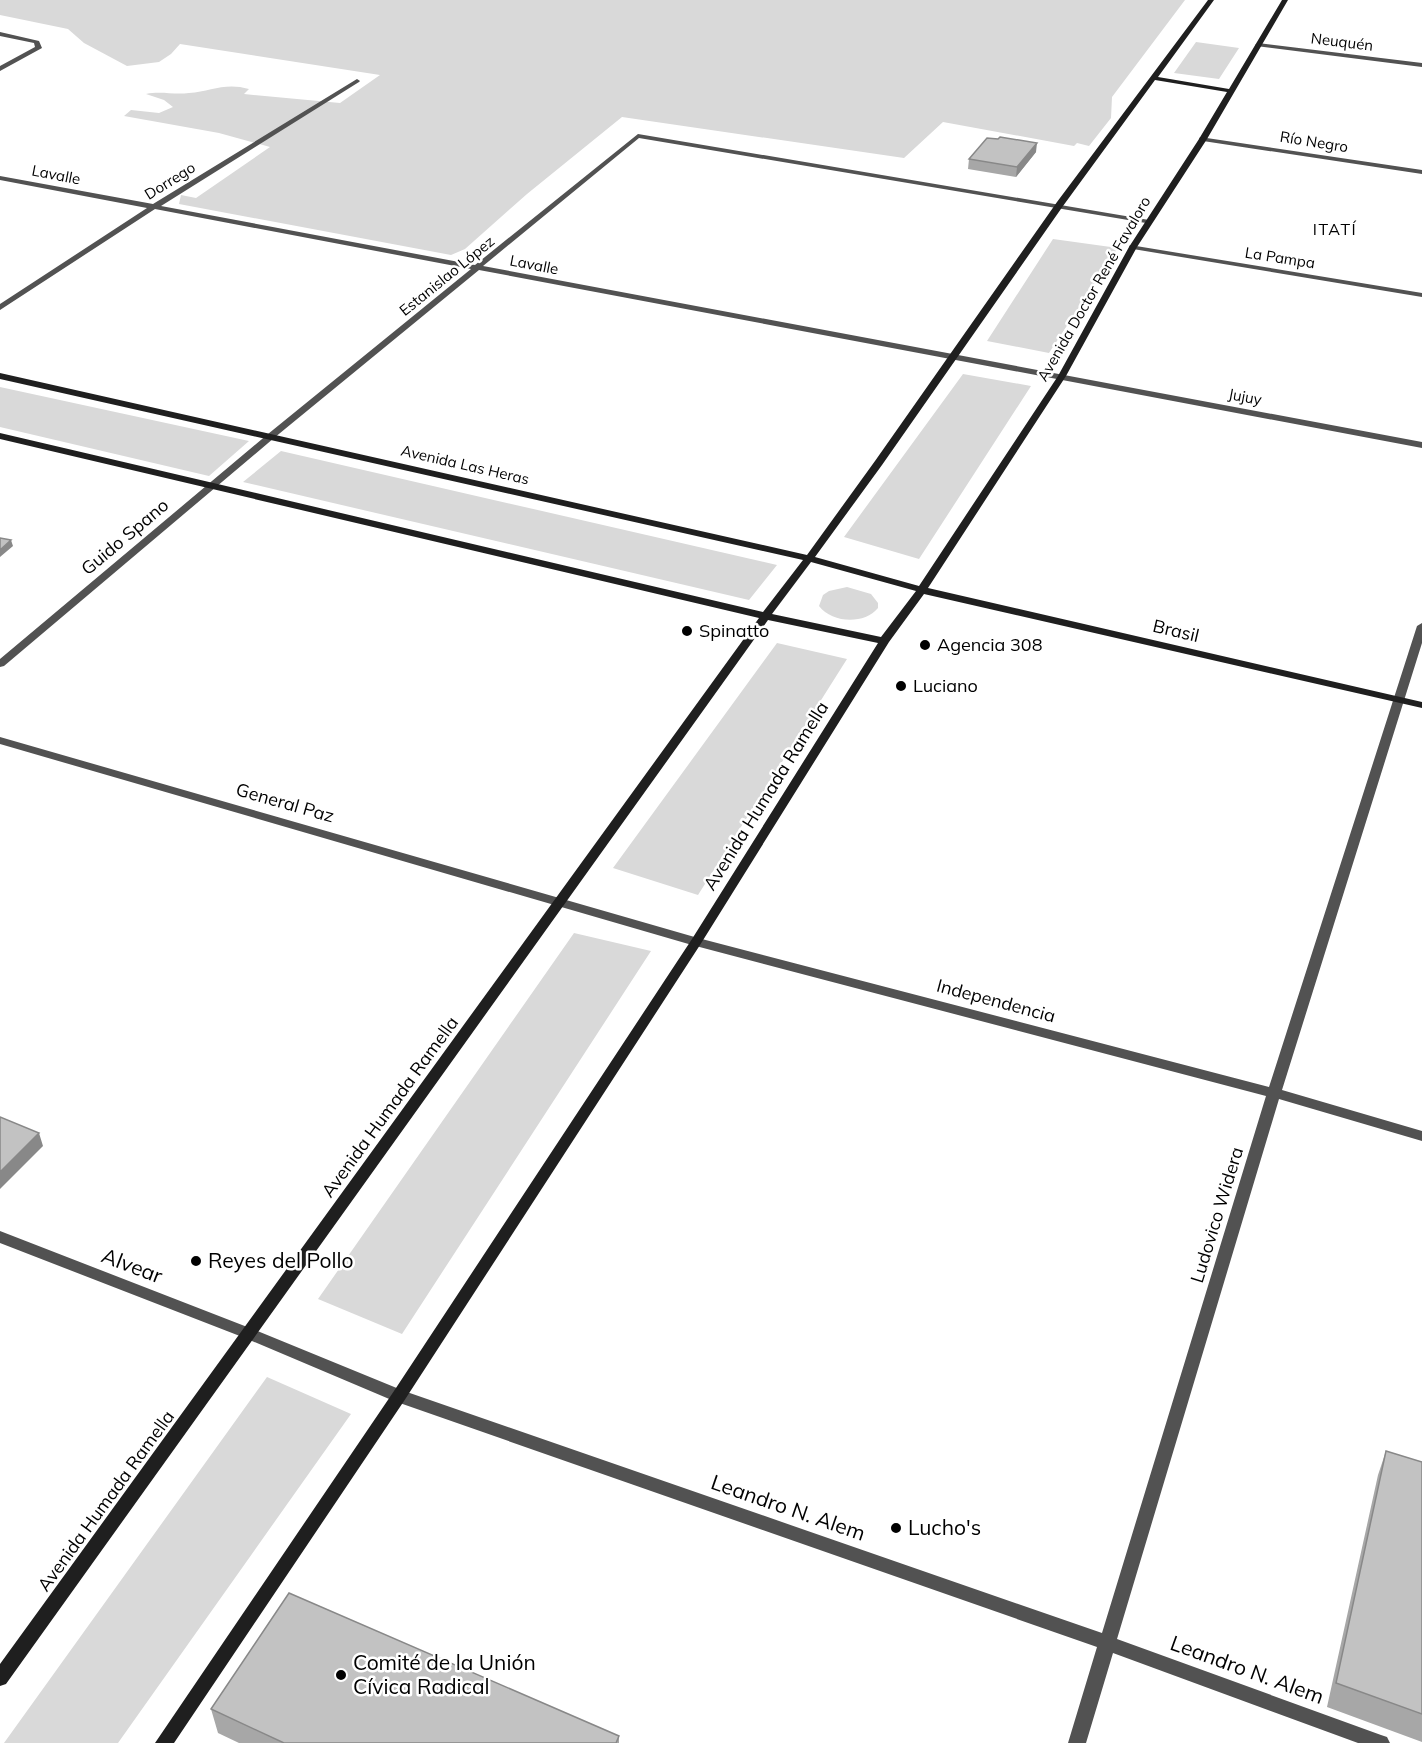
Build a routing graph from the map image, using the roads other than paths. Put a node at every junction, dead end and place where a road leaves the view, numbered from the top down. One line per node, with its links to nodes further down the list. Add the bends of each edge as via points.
1 (1211, 0): 7 (main road)
2 (1285, 0): 4 (main road, Avenida Doctor René Favaloro)
3 (0, 34): 6 (street, via 36,42 39,48)
4 (1258, 45): 5 (street, Neuquén); 9 (main road, Avenida Doctor René Favaloro)
5 (1422, 65)
6 (0, 69)
7 (1153, 78): 9 (main road); 13 (main road)
8 (357, 81): 14 (street, Dorrego)
9 (1231, 91): 10 (main road, Avenida Doctor René Favaloro)
10 (1203, 139): 11 (street, Río Negro); 15 (main road, Avenida Doctor René Favaloro)
11 (1422, 172)
12 (0, 178): 14 (street, Lavalle)
13 (1060, 205): 15 (street); 17 (street, Estanislao López, via 638,135); 20 (main road)
14 (152, 208): 17 (street, Lavalle); 19 (street, Dorrego)
15 (1149, 222): 16 (main road, Avenida Doctor René Favaloro)
16 (1134, 247): 18 (street, La Pampa); 22 (main road, Avenida Doctor René Favaloro)
17 (478, 268): 20 (street, Lavalle); 24 (street, Estanislao López)
18 (1422, 295)
19 (0, 308)
20 (955, 357): 22 (street, Lavalle); 27 (main road)
21 (0, 376): 24 (main road, Avenida Las Heras)
22 (1062, 376): 25 (street, Jujuy); 28 (main road, Avenida Doctor René Favaloro)
23 (0, 436): 26 (main road)
24 (271, 436): 26 (street, Guido Spano); 27 (main road, Avenida Las Heras)
25 (1422, 445)
26 (212, 486): 29 (main road); 32 (street, Guido Spano)
27 (810, 559): 28 (main road, Avenida Las Heras); 29 (main road, Avenida Humada Ramella)
28 (922, 590): 31 (main road, Avenida Humada Ramella); 33 (main road, Brasil)
29 (765, 616): 31 (main road); 36 (main road, Avenida Humada Ramella)
30 (1422, 626): 33 (street, Ludovico Widera)
31 (884, 641): 37 (main road, Avenida Humada Ramella)
32 (0, 664)
33 (1400, 700): 34 (main road, Brasil); 38 (street, Ludovico Widera)
34 (1422, 705)
35 (0, 740): 36 (street, General Paz)
36 (560, 901): 37 (street, Independencia); 41 (main road, Avenida Humada Ramella)
37 (696, 942): 38 (street, Independencia); 42 (main road, Avenida Humada Ramella)
38 (1274, 1093): 39 (street, Independencia); 43 (street, Ludovico Widera)
39 (1422, 1136)
40 (0, 1237): 41 (street, Alvear)
41 (250, 1334): 42 (street, Leandro N. Alem); 44 (main road, Avenida Humada Ramella)
42 (399, 1396): 43 (street, Leandro N. Alem); 45 (main road, Avenida Humada Ramella)
43 (1108, 1643): 46 (street, Ludovico Widera); 47 (street, Leandro N. Alem)
44 (0, 1678)
45 (164, 1743)
46 (1077, 1743)
47 (1381, 1743)

